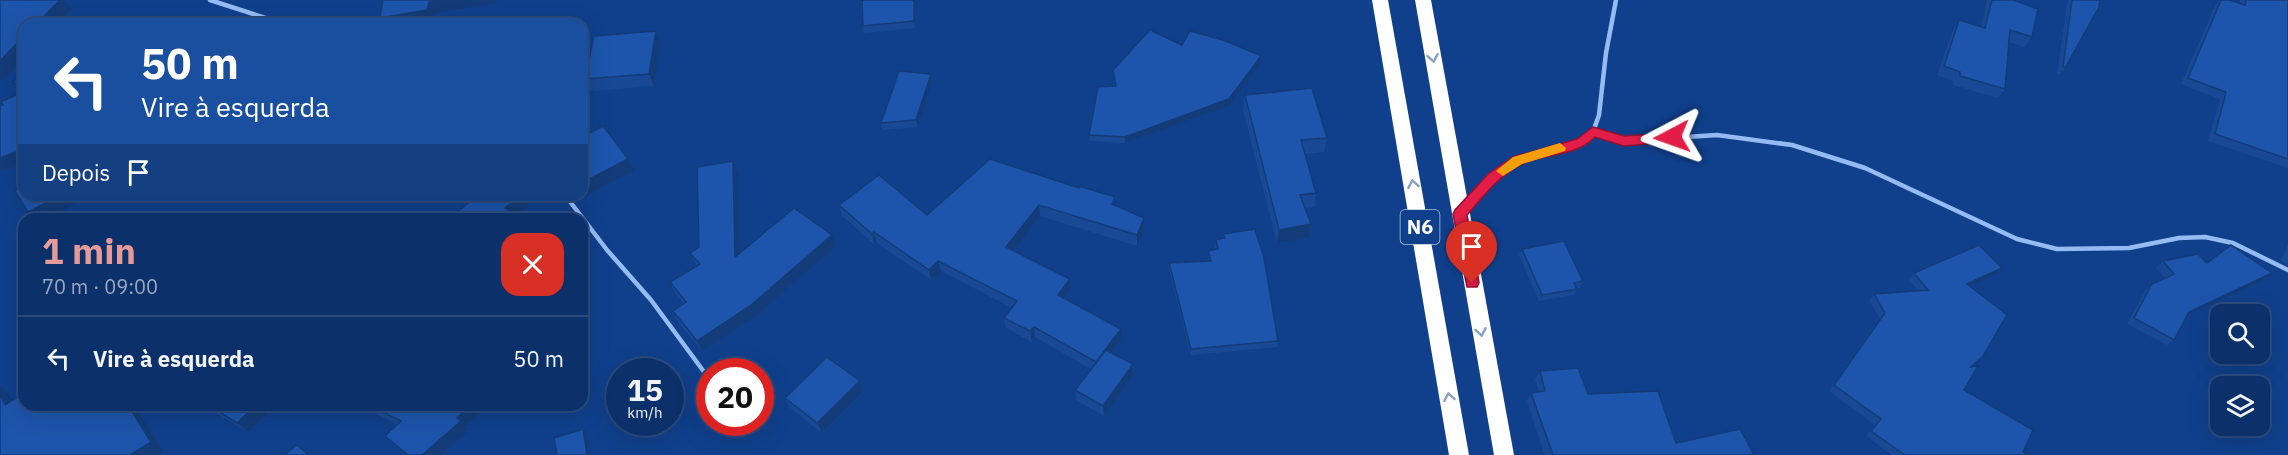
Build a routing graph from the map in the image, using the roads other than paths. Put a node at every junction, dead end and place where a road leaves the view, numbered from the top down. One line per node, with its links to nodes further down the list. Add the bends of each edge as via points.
1 (210, 0): 5 (lane)
2 (1380, 0): 13 (highway, N6, one-way to 2)
3 (1422, 0): 9 (highway, N6, one-way to 9)
4 (1616, 0): 6 (lane)
5 (266, 18)
6 (1593, 132): 9 (lane, via 1581,143 1518,160 1492,178); 11 (lane, via 1624,141 1717,135 1792,145 1865,168 2017,239 2057,249 2129,248 2205,237 2233,243)
7 (570, 201): 8 (lane)
8 (579, 213)
9 (1460, 214): 14 (highway, N6, one-way to 14)
10 (588, 225): 12 (lane)
11 (2288, 270)
12 (696, 362)
13 (1459, 455)
14 (1504, 455)

